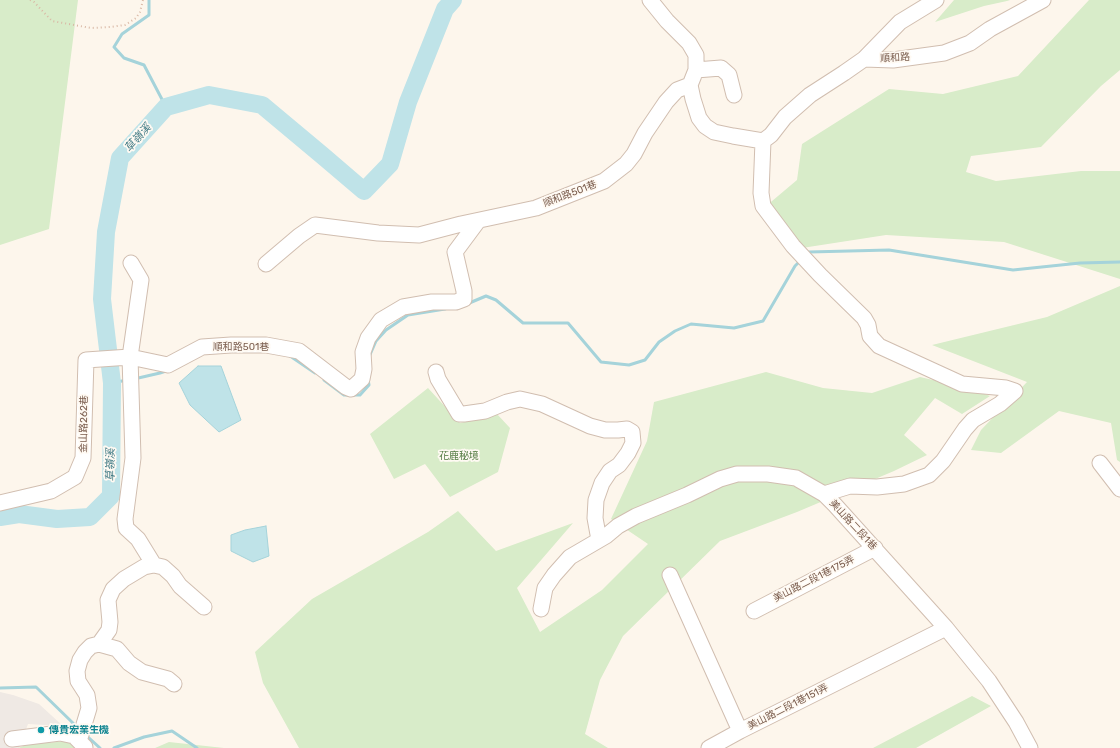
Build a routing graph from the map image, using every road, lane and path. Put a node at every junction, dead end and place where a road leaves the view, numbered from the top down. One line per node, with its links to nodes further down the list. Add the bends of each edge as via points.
1 (30, 0): 2 (path, via 52,21 91,28 110,28 125,26 136,18)
2 (143, 0)
3 (650, 0): 7 (street, via 689,43 696,55)
4 (936, 0): 6 (street, via 900,22)
5 (1043, 0): 6 (street, 順和路, via 970,43 944,53 893,60)
6 (864, 59): 10 (street, via 810,95)
7 (696, 70): 8 (street); 9 (street, via 721,68 729,75)
8 (690, 85): 10 (street, via 692,99 705,126 714,132); 11 (street, 順和路501巷, via 677,90 666,102 634,154 626,164 604,181 536,208)
9 (734, 95)
10 (763, 141): 19 (street, via 763,206 808,263 864,318 870,336 879,346 962,384 1015,391 1000,404 973,420 943,461 929,475 904,484 878,487 850,486)
11 (478, 221): 13 (street, 順和路501巷, via 419,235 315,225); 14 (street, 順和路501巷, via 455,252 464,299 403,308 381,320 368,338 363,352 362,379 351,388 346,387 299,351 266,345 202,347 168,365)
12 (131, 264): 14 (street, via 141,280)
13 (266, 264)
14 (130, 357): 15 (street, 順和路501巷); 23 (street, via 133,458 126,528 138,539)
15 (86, 360): 20 (street, 金山路262巷, via 83,458 75,477 51,491)
16 (436, 372): 21 (street, via 459,414 485,411 520,400 542,404 590,426 605,430 627,429 632,432 633,442 628,453 619,465 610,471 596,500 594,518)
17 (1100, 463): 18 (street)
18 (1120, 489)
19 (824, 494): 21 (street, 美山路二段1巷, via 796,478 768,474 737,474 636,516); 22 (street, 美山路二段1巷)
20 (0, 503)
21 (599, 540): 26 (street, 美山路二段1巷, via 570,557 554,575 545,588)
22 (875, 548): 27 (street, 美山路二段1巷175弄); 28 (street, 美山路二段1巷)
23 (154, 564): 25 (street, via 163,567 180,586); 29 (street, via 124,579 113,589 108,600 109,630)
24 (670, 575): 31 (street, 美山路二段1巷151弄)
25 (204, 606)
26 (541, 609)
27 (754, 611)
28 (946, 628): 31 (street, 美山路二段1巷151弄); 35 (street, 美山路二段1巷, via 989,681)
29 (99, 644): 30 (street, via 117,649 128,663 142,672 168,679); 33 (street, via 91,646 85,652 77,671 78,681 87,695 89,708)
30 (174, 684)
31 (740, 731): 34 (street)
32 (12, 739): 33 (street, via 60,733 74,736)
33 (82, 744)
34 (709, 748)
35 (1030, 748)

